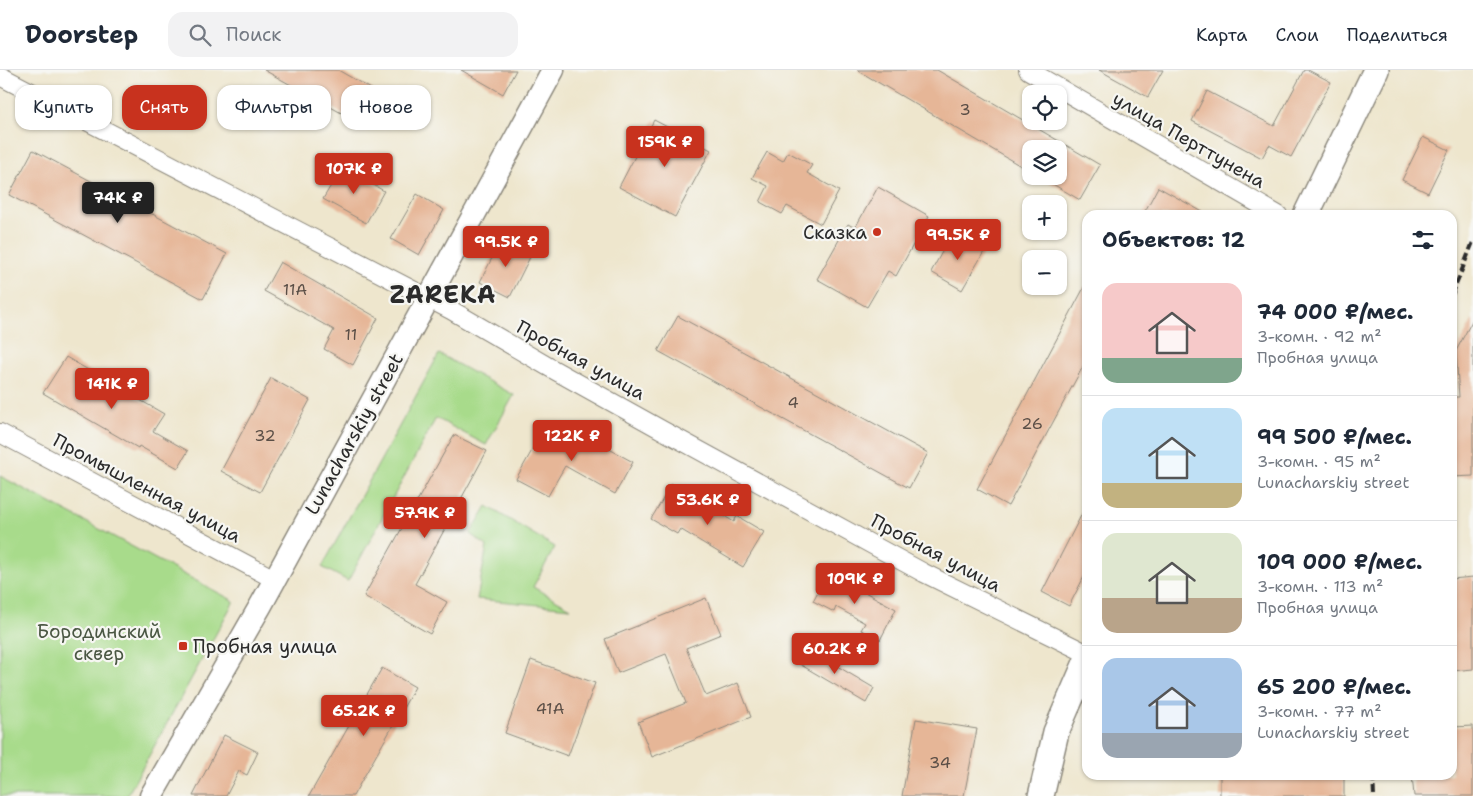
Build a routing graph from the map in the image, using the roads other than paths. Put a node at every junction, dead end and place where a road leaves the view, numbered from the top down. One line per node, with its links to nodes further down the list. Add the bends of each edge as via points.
1 (553, 70): 7 (street, Lunacharskiy street)
2 (1028, 70): 5 (street, улица Перттунена)
3 (1376, 70): 6 (main road)
4 (0, 76): 7 (street, Пробная улица)
5 (1269, 210)
6 (1308, 210)
7 (428, 298): 9 (street, Lunacharskiy street); 10 (street, Пробная улица, via 924,573)
8 (0, 433): 9 (street, Промышленная улица)
9 (274, 579): 12 (street, Lunacharskiy street)
10 (1082, 651)
11 (1082, 672): 13 (main road, via 1056,732)
12 (151, 796)
13 (1041, 796)

